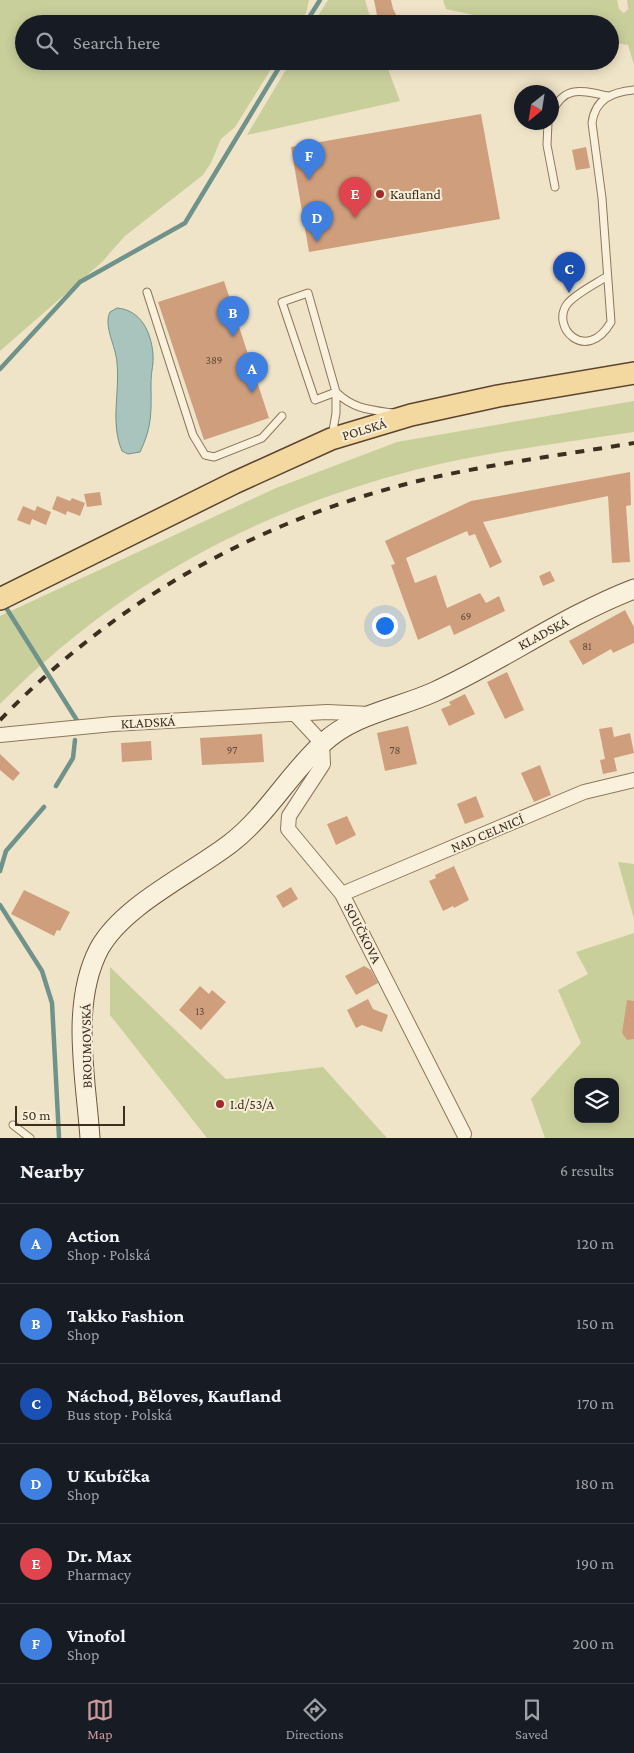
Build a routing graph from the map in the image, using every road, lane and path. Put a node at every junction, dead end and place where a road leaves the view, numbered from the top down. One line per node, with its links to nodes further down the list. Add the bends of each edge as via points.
1 (634, 90): 2 (lane)
2 (608, 96): 3 (lane, via 576,90); 6 (lane, via 594,111 592,122 602,198)
3 (559, 102)
4 (548, 130): 5 (lane)
5 (555, 187)
6 (606, 277): 6 (lane, via 610,322 604,333 593,341 580,341 570,335 564,325 563,313 568,303)
7 (147, 292): 11 (lane, via 193,435 205,455 214,456 262,438)
8 (634, 373): 10 (main road, POLSKÁ, via 498,396)
9 (336, 392): 9 (lane, via 308,293 282,302 315,400); 10 (lane, via 356,407); 12 (lane)
10 (411, 415): 12 (main road, POLSKÁ)
11 (282, 416)
12 (331, 439): 13 (main road, POLSKÁ)
13 (113, 543): 14 (main road, POLSKÁ); 16 (main road, POLSKÁ)
14 (0, 588)
15 (634, 589): 17 (main road, KLADSKÁ, via 602,601 433,692)
16 (0, 599)
17 (371, 714): 18 (street, KLADSKÁ, via 327,712); 20 (main road, KLADSKÁ, via 349,724)
18 (296, 715): 19 (street, KLADSKÁ, via 113,724); 20 (street)
19 (0, 735)
20 (322, 743): 22 (main road, KLADSKÁ, via 254,822); 23 (street, SOUČKOVA, via 323,764 287,822 288,829)
21 (634, 780): 23 (street, NAD CELNICÍ, via 584,792)
22 (232, 842): 27 (main road, BROUMOVSKÁ, via 140,905 111,932 99,950 86,991 82,1023)
23 (342, 894): 25 (street, SOUČKOVA)
24 (13, 1125): 26 (lane)
25 (464, 1134)
26 (30, 1138)
27 (90, 1138)

